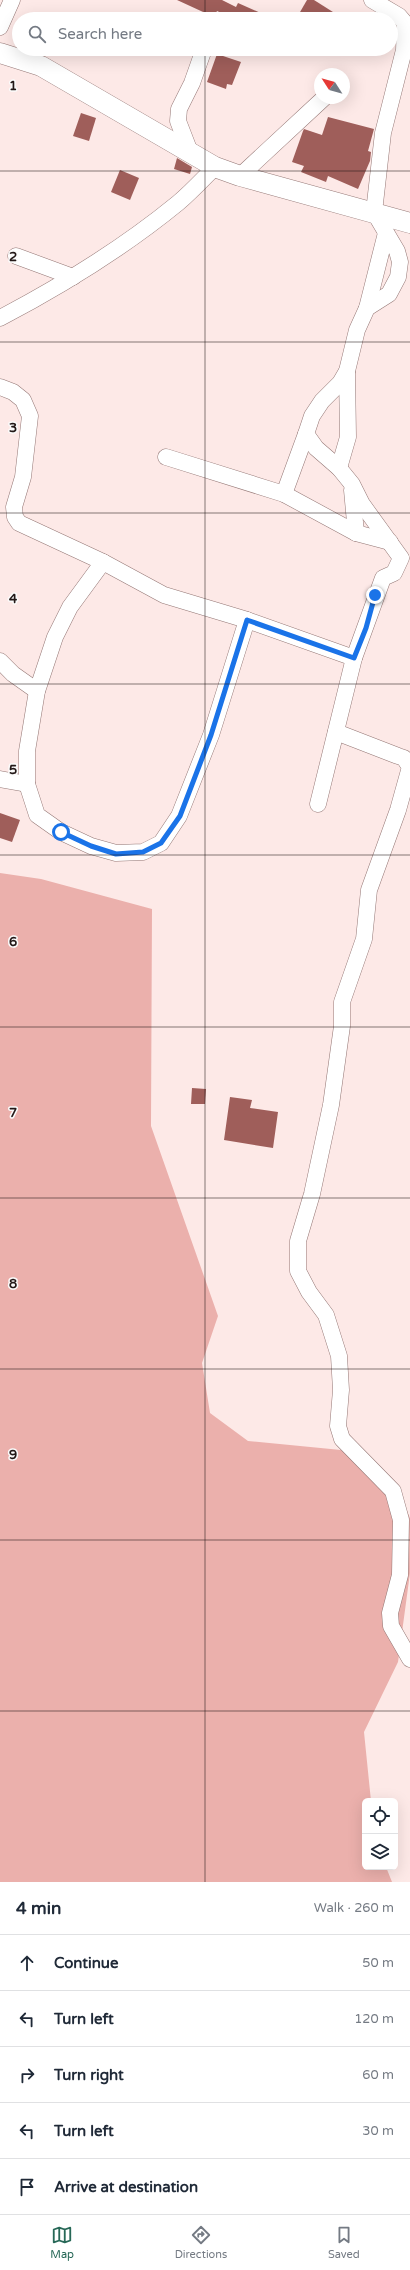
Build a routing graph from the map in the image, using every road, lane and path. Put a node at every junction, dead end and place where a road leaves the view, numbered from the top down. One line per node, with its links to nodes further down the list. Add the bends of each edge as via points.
1 (12, 0): 5 (street)
2 (372, 0): 3 (street)
3 (392, 12)
4 (398, 15): 12 (street, via 405,23 404,50 383,133)
5 (0, 27)
6 (0, 53): 9 (street, via 42,66)
7 (202, 56): 9 (street, via 179,109 178,121)
8 (318, 104): 11 (street)
9 (190, 152): 10 (street)
10 (215, 166): 11 (street); 17 (street, via 179,202)
11 (240, 176): 12 (street)
12 (374, 212): 13 (street); 14 (street)
13 (410, 223)
14 (386, 233): 16 (street); 18 (street)
15 (16, 256): 17 (street)
16 (405, 259): 18 (street, via 389,294)
17 (73, 277): 19 (street)
18 (367, 308): 20 (street, via 357,330)
19 (0, 318)
20 (347, 371): 22 (street, via 312,416); 24 (street, via 348,437)
21 (0, 387): 29 (street, via 24,400 30,416 24,477 14,507 15,517 19,523)
22 (306, 434): 24 (street, via 316,448); 26 (street)
23 (166, 457): 26 (street)
24 (339, 468): 25 (street)
25 (352, 484): 27 (street); 28 (street, via 362,504)
26 (284, 494): 27 (street)
27 (356, 533): 28 (street)
28 (390, 542): 31 (street, via 401,558 399,566 394,573 383,578)
29 (103, 562): 30 (street, via 164,595); 33 (street, via 64,619 55,637)
30 (247, 620): 31 (street); 37 (street, via 211,735 180,816 161,843 143,852 116,854 91,846 61,832 37,815)
31 (354, 658): 34 (street)
32 (0, 661): 33 (street)
33 (37, 691): 37 (street, via 27,751)
34 (336, 732): 35 (street); 38 (street)
35 (409, 759): 39 (street, via 410,767 398,810 369,890 364,938 358,962 342,1002 342,1026 330,1105 312,1194 298,1241 298,1271 326,1315 339,1356 342,1390 338,1426 342,1439 393,1491 401,1520 400,1575 390,1613 391,1626)
36 (0, 779): 37 (street)
37 (27, 784)
38 (318, 804)
39 (410, 1659)

